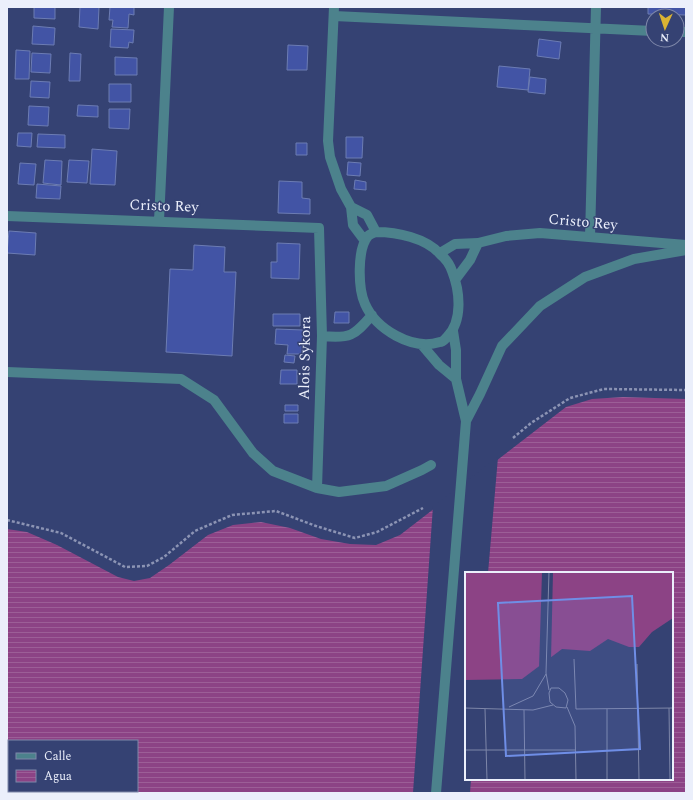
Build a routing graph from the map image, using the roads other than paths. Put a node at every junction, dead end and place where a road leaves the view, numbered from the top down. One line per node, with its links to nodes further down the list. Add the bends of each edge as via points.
1 (170, 7): 8 (street)
2 (596, 7): 4 (street)
3 (334, 12): 4 (street); 6 (street, via 328,141 330,157 341,189)
4 (595, 28): 5 (street); 11 (street)
5 (645, 31)
6 (351, 207): 10 (street, via 367,216); 12 (street, via 353,225)
7 (7, 216): 8 (street, Cristo Rey)
8 (159, 221): 9 (street, Cristo Rey)
9 (319, 228): 20 (street, Alois Sykora)
10 (376, 232): 12 (street, via 369,235); 16 (street, via 399,233 412,237)
11 (590, 237): 13 (street, Cristo Rey, via 540,233 506,236); 14 (street, Cristo Rey)
12 (365, 241): 18 (street, via 361,258 361,293)
13 (478, 243): 16 (street, Cristo Rey, via 455,244); 17 (street, via 470,260)
14 (686, 245)
15 (686, 250): 24 (street, via 634,259 585,277 540,306 502,346)
16 (440, 253): 17 (street, via 452,270)
17 (455, 280): 19 (street, via 458,302)
18 (372, 316): 20 (street, via 358,332 340,338); 21 (street, via 390,332)
19 (452, 331): 21 (street, via 442,342); 23 (street, via 456,350)
20 (322, 336): 26 (street, Alois Sykora)
21 (422, 345): 23 (street, via 439,365)
22 (7, 372): 26 (street, via 180,379 214,400 253,453 273,471)
23 (456, 379): 24 (street)
24 (466, 421): 27 (street)
25 (431, 464): 26 (street, via 386,486 339,492)
26 (316, 488)
27 (436, 793)

